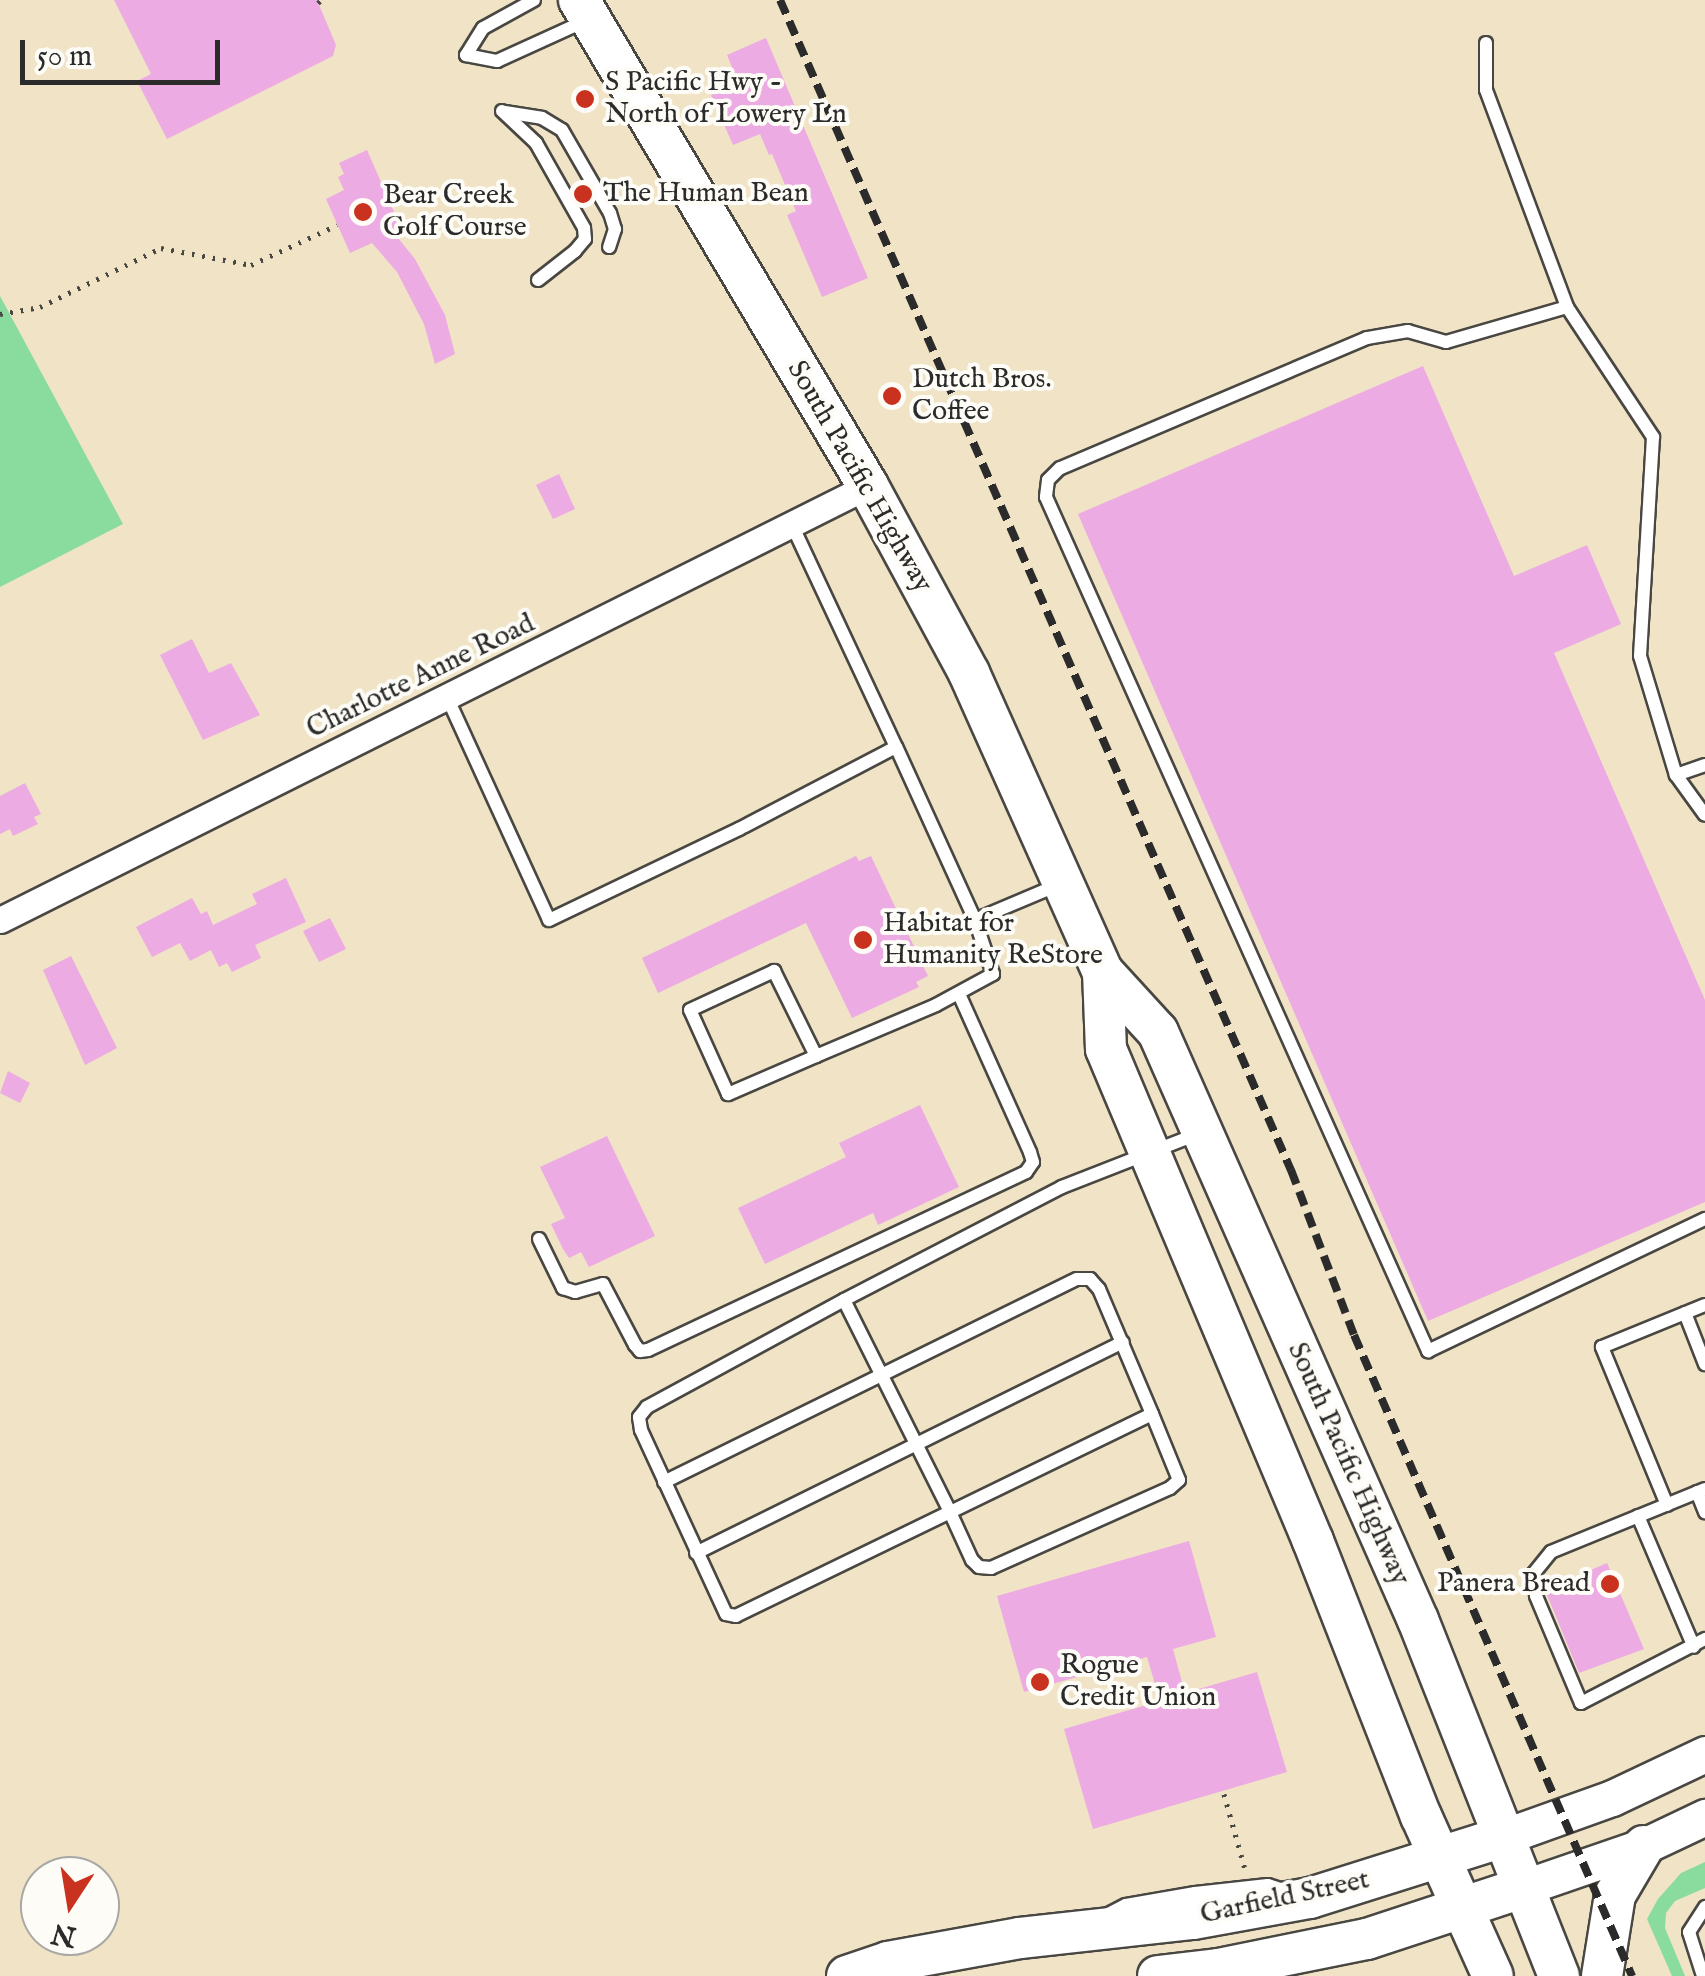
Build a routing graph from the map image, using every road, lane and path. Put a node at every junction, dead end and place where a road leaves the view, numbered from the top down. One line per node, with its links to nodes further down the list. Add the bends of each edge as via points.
1 (534, 0): 2 (lane, via 483,28 466,55 497,62)
2 (584, 10): 9 (main road, South Pacific Highway)
3 (1486, 43): 7 (lane, via 1486,90)
4 (337, 225): 8 (path, via 251,264 162,248 40,308)
5 (609, 247): 6 (lane, via 610,213 562,130 542,118 502,112 536,143 584,228 585,239)
6 (538, 280)
7 (1567, 306): 14 (lane, via 1653,437 1640,656); 24 (lane, via 1446,342 1408,331 1368,338 1060,468 1048,480 1046,497 1428,1350)
8 (0, 314)
9 (868, 486): 10 (street, Charlotte Anne Road); 16 (main road, South Pacific Highway, via 970,673)
10 (792, 524): 11 (street, Charlotte Anne Road); 12 (lane)
11 (447, 697): 12 (lane, via 549,920); 17 (street, Charlotte Anne Road)
12 (896, 747): 18 (lane)
13 (1705, 765): 14 (lane)
14 (1676, 774): 15 (lane)
15 (1705, 815)
16 (1065, 882): 18 (lane); 19 (main road, South Pacific Highway)
17 (0, 920)
18 (975, 920): 20 (lane, via 993,974)
19 (1103, 972): 22 (main road, South Pacific Highway, via 1158,1032); 23 (main road, South Pacific Highway, via 1106,1049)
20 (959, 994): 21 (lane); 25 (lane, via 1030,1152 1026,1172 648,1350 635,1345 604,1284 575,1292 563,1288)
21 (816, 1056): 21 (lane, via 774,972 690,1010 728,1094)
22 (1202, 1132): 23 (lane); 45 (main road, South Pacific Highway, via 1418,1620)
23 (1148, 1154): 26 (lane, via 1062,1187); 47 (main road, South Pacific Highway)
24 (1705, 1219)
25 (539, 1239)
26 (844, 1300): 31 (lane); 34 (lane, via 647,1407 641,1430)
27 (1705, 1305): 28 (lane)
28 (1685, 1313): 30 (lane); 36 (lane, via 1602,1347)
29 (1123, 1342): 31 (lane, via 1099,1289 1090,1279 1077,1280); 32 (lane); 33 (lane)
30 (1705, 1364)
31 (881, 1374): 33 (lane); 34 (lane)
32 (1152, 1414): 37 (lane); 37 (lane, via 1177,1470 1179,1480 1170,1488 991,1568 972,1560)
33 (916, 1444): 37 (lane); 40 (lane)
34 (664, 1482): 40 (lane)
35 (1701, 1491): 36 (lane); 38 (lane)
36 (1667, 1505): 39 (lane)
37 (950, 1512): 40 (lane, via 736,1616 720,1607)
38 (1705, 1512)
39 (1638, 1516): 41 (lane); 41 (lane, via 1551,1552 1533,1574 1582,1704)
40 (696, 1553)
41 (1700, 1643)
42 (1705, 1754): 45 (main road, Garfield Street, via 1612,1798)
43 (1224, 1794): 48 (path)
44 (1705, 1817): 46 (main road, Garfield Street)
45 (1503, 1836): 47 (main road, Garfield Street); 49 (main road, South Pacific Highway)
46 (1644, 1846): 49 (main road, Garfield Street); 56 (main road, via 1615,1895)
47 (1439, 1858): 51 (main road, South Pacific Highway); 52 (main road, Garfield Street, via 1310,1898 888,1962)
48 (1248, 1876)
49 (1522, 1888): 51 (main road, Garfield Street); 55 (main road, South Pacific Highway)
50 (1705, 1906): 57 (lane, via 1689,1932)
51 (1465, 1908): 53 (main road, Garfield Street, via 1367,1939); 54 (main road, South Pacific Highway)
52 (847, 1976)
53 (1158, 1976)
54 (1492, 1976)
55 (1559, 1976)
56 (1602, 1976)
57 (1703, 1976)

